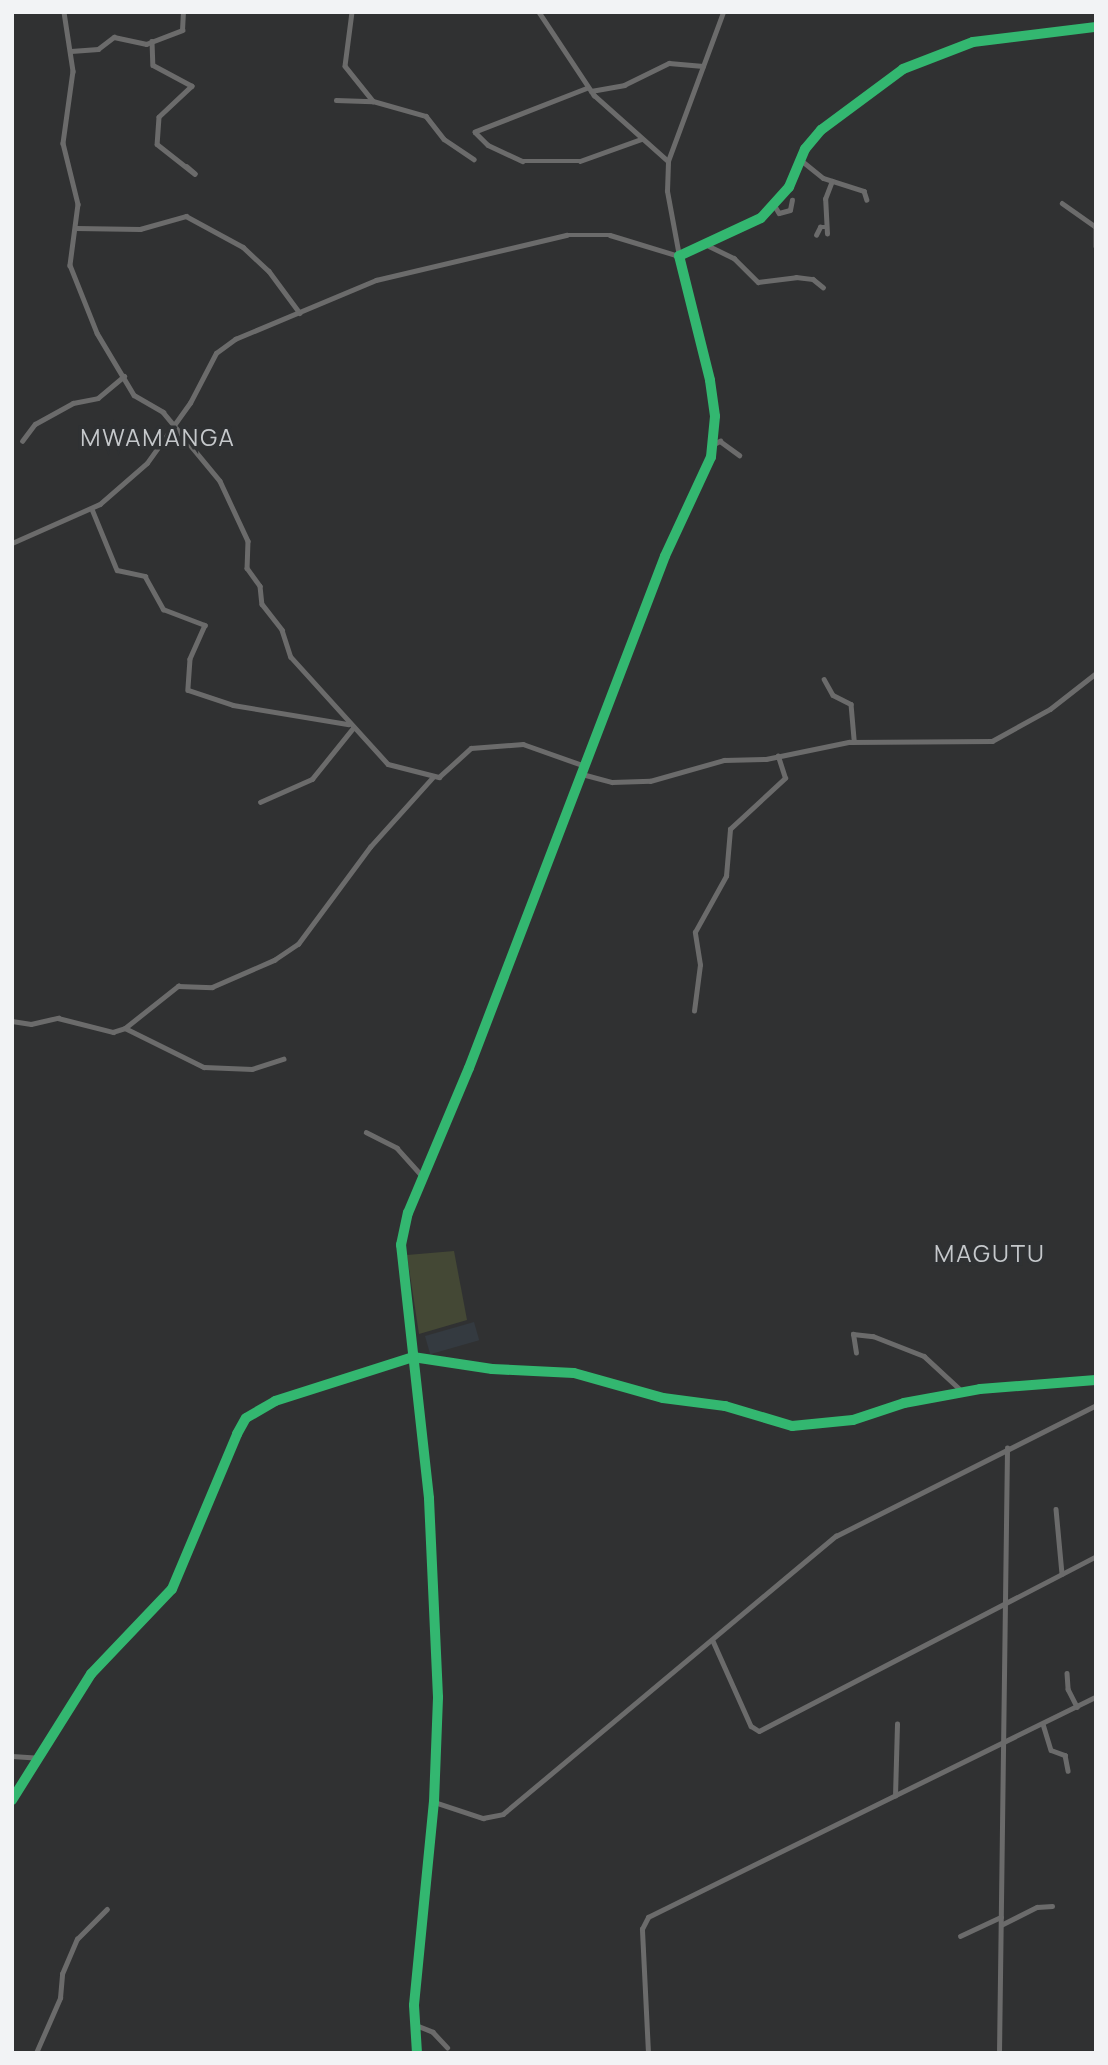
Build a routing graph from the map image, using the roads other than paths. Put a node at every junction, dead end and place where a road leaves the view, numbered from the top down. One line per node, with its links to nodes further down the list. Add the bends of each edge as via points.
1 (64, 12): 10 (street)
2 (183, 12): 9 (street, via 182,30)
3 (352, 12): 14 (street, via 345,66)
4 (490, 12): 5 (street)
5 (533, 12)
6 (538, 12): 12 (street)
7 (723, 12): 11 (street)
8 (1096, 27): 17 (street, via 973,42 928,58 904,69 821,130)
9 (152, 41): 10 (street, via 114,37 97,49); 19 (street, via 153,65 192,86 159,117 157,144 195,174)
10 (71, 51): 27 (street, via 70,107 63,143 78,204)
11 (703, 66): 12 (street, via 669,62 624,85); 18 (street)
12 (590, 89): 15 (street); 15 (street, via 475,132 488,145 523,161 580,161)
13 (336, 100): 14 (street)
14 (373, 101): 16 (street, via 426,116 444,139)
15 (640, 139): 18 (street)
16 (474, 159)
17 (801, 160): 20 (street); 24 (street)
18 (668, 161): 32 (street, via 667,191)
19 (187, 167)
20 (832, 181): 22 (street, via 864,191); 25 (street, via 825,199)
21 (792, 200): 24 (street, via 790,210 779,213)
22 (867, 200)
23 (1062, 202): 26 (street)
24 (775, 206): 30 (street)
25 (826, 227): 28 (street); 29 (street, via 820,227)
26 (1096, 227): 31 (street)
27 (76, 228): 34 (street, via 140,229 183,214 243,247 269,271); 35 (street, via 70,265 97,332)
28 (827, 234)
29 (816, 235)
30 (709, 245): 32 (street); 33 (street, via 734,258 758,282 796,277 813,279)
31 (1096, 246)
32 (679, 256): 34 (street, via 610,235 567,235 376,280); 38 (street, via 710,380)
33 (823, 287)
34 (300, 313): 36 (street, via 221,347)
35 (124, 376): 36 (street, via 142,402 163,412); 37 (street, via 99,397 73,403 35,424)
36 (174, 424): 40 (street, via 147,463); 44 (street, via 220,481 247,541 247,568 257,581 262,604 282,630 290,657)
37 (22, 441)
38 (713, 445): 39 (street, via 720,441); 47 (street)
39 (739, 455)
40 (92, 509): 41 (street); 44 (street, via 117,570 145,576 163,609 205,625 190,659 188,690 233,705)
41 (12, 543)
42 (1096, 673): 45 (street, via 1050,709 992,741)
43 (824, 679): 45 (street, via 833,695 850,704)
44 (351, 726): 49 (street, via 388,764); 50 (street, via 312,779)
45 (854, 742): 46 (street)
46 (778, 756): 48 (street, via 724,760 650,781 612,782); 51 (street, via 785,778 730,829 726,876 695,932 700,965)
47 (585, 766): 48 (street); 49 (street, via 537,746 481,746)
48 (582, 774): 56 (street)
49 (433, 777): 53 (street, via 370,847 298,944 227,982 212,987 178,985)
50 (260, 802)
51 (694, 1011)
52 (12, 1021): 53 (street, via 31,1024 58,1018 113,1032)
53 (125, 1028): 54 (street, via 204,1068 252,1069)
54 (283, 1059)
55 (366, 1132): 56 (street, via 397,1148)
56 (423, 1177): 58 (street, via 401,1245)
57 (856, 1353): 60 (street, via 853,1334 873,1336 924,1356)
58 (413, 1357): 60 (street, via 492,1369 575,1373 663,1398 725,1406 792,1426 853,1420 904,1403); 75 (street, via 275,1401 246,1418 180,1577 163,1601 101,1662); 79 (street, via 429,1498 438,1697)
59 (1096, 1380): 60 (street)
60 (964, 1392)
61 (1096, 1405): 62 (street)
62 (1007, 1448): 66 (street); 67 (street, via 851,1526)
63 (1056, 1509): 65 (street)
64 (1096, 1556): 65 (street)
65 (1062, 1574): 66 (street)
66 (1005, 1600): 67 (street, via 760,1731 751,1726); 73 (street)
67 (713, 1641): 79 (street, via 503,1814 483,1818)
68 (1067, 1673): 70 (street, via 1068,1689)
69 (1096, 1698): 70 (street)
70 (1077, 1707): 72 (street)
71 (897, 1724): 77 (street)
72 (1043, 1724): 73 (street); 76 (street, via 1051,1750 1065,1755)
73 (1004, 1744): 77 (street); 82 (street)
74 (12, 1756): 75 (street)
75 (38, 1758): 78 (street)
76 (1068, 1771)
77 (895, 1796): 89 (street, via 643,1922)
78 (12, 1800)
79 (434, 1802): 85 (street)
80 (1052, 1906): 83 (street, via 1037,1907)
81 (107, 1909): 87 (street, via 77,1939 62,1975 58,2003)
82 (1001, 1917): 83 (street); 84 (street)
83 (1001, 1925): 90 (street)
84 (960, 1936)
85 (416, 2025): 86 (street, via 433,2032); 88 (street)
86 (447, 2047)
87 (36, 2053)
88 (417, 2053)
89 (648, 2053)
90 (999, 2053)

